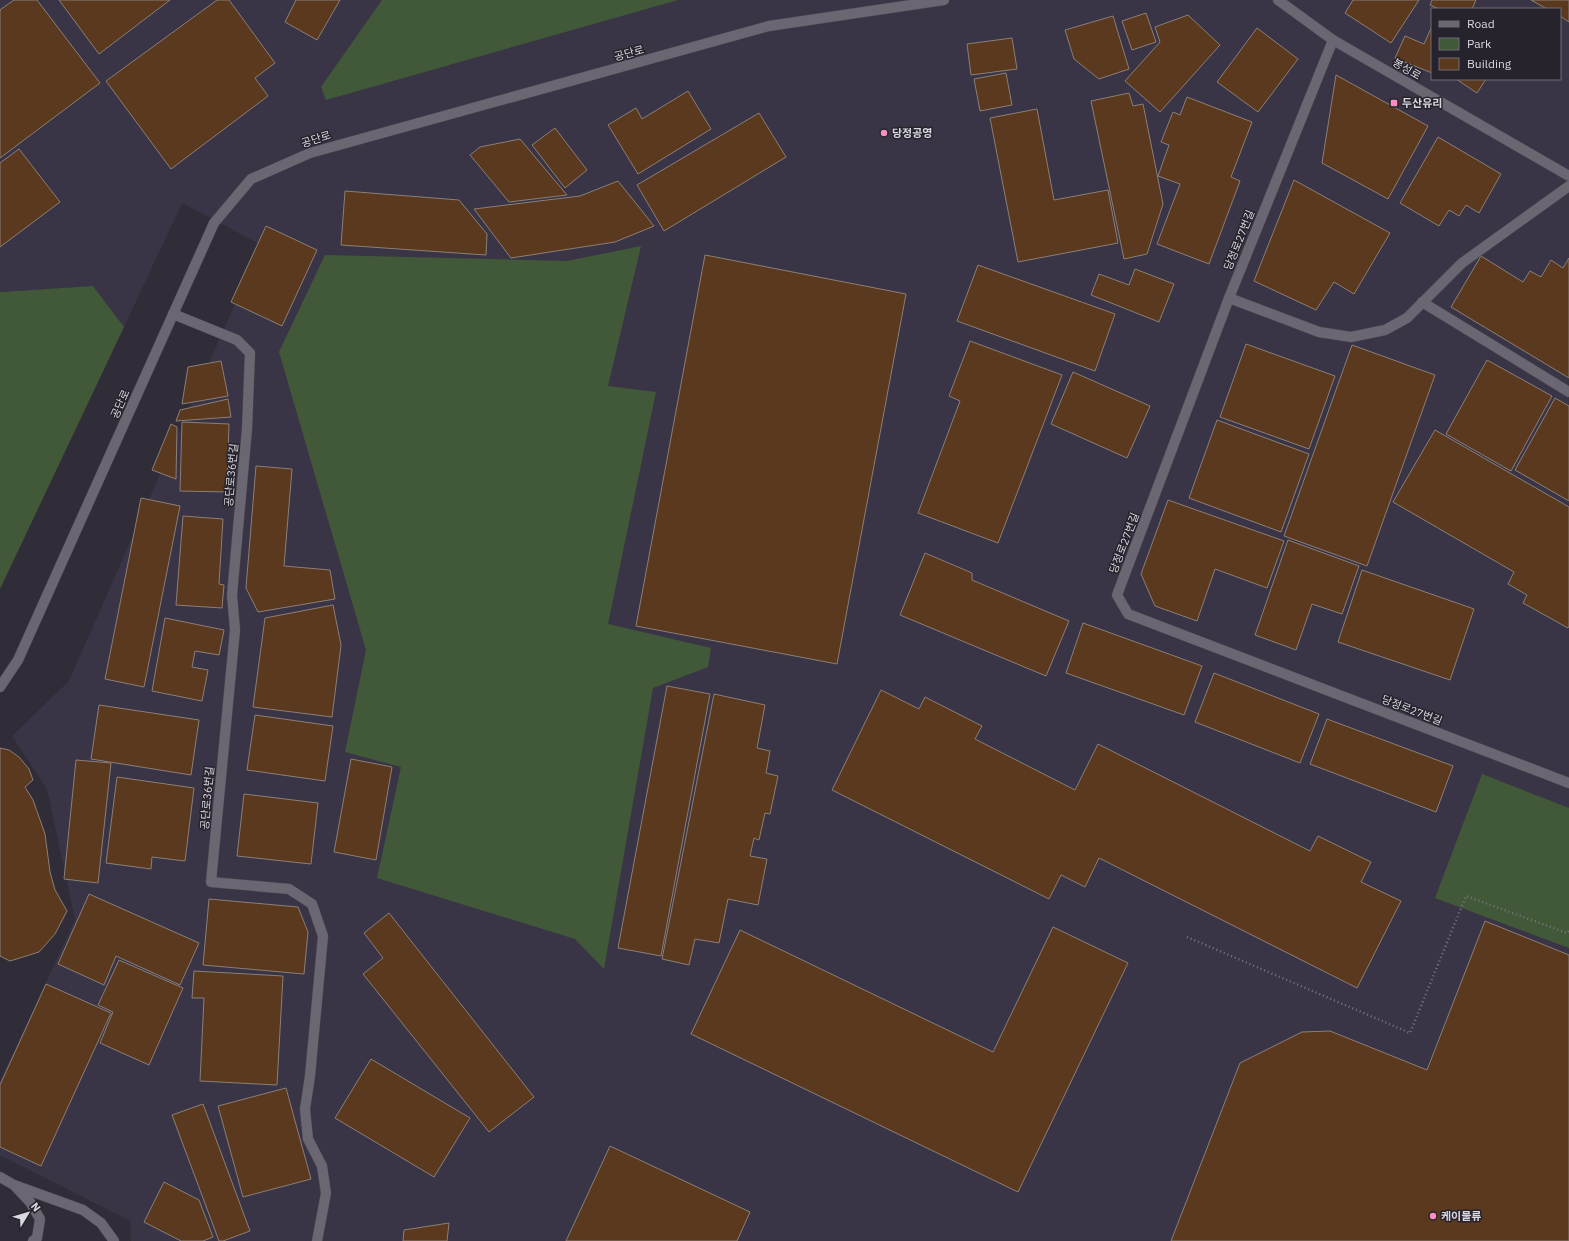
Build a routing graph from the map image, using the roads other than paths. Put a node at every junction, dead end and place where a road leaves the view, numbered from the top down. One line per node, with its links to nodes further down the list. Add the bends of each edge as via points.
1 (944, 0): 8 (street, 공단로, via 769,26 310,153 251,179 214,223)
2 (1278, 0): 3 (street, 봉성로)
3 (1333, 40): 4 (street, 봉성로); 6 (street, 당정로27번길)
4 (1569, 176)
5 (1569, 186): 7 (street, via 1462,263)
6 (1229, 298): 7 (street, via 1319,332 1351,337 1385,330 1407,318); 11 (street, 당정로27번길, via 1117,595 1128,614)
7 (1422, 302): 9 (street)
8 (173, 314): 10 (street, 공단로, via 18,660); 16 (street, 공단로36번길, via 237,340 250,353 247,429 232,595 235,630 211,882 289,889 312,904 323,936 305,1109 308,1139 322,1166 326,1193)
9 (1569, 392)
10 (0, 688)
11 (1569, 783)
12 (0, 1177): 13 (street)
13 (14, 1184): 14 (street, via 30,1202 40,1219 37,1238); 15 (street, via 83,1210 101,1223)
14 (33, 1241)
15 (114, 1241)
16 (317, 1241)

